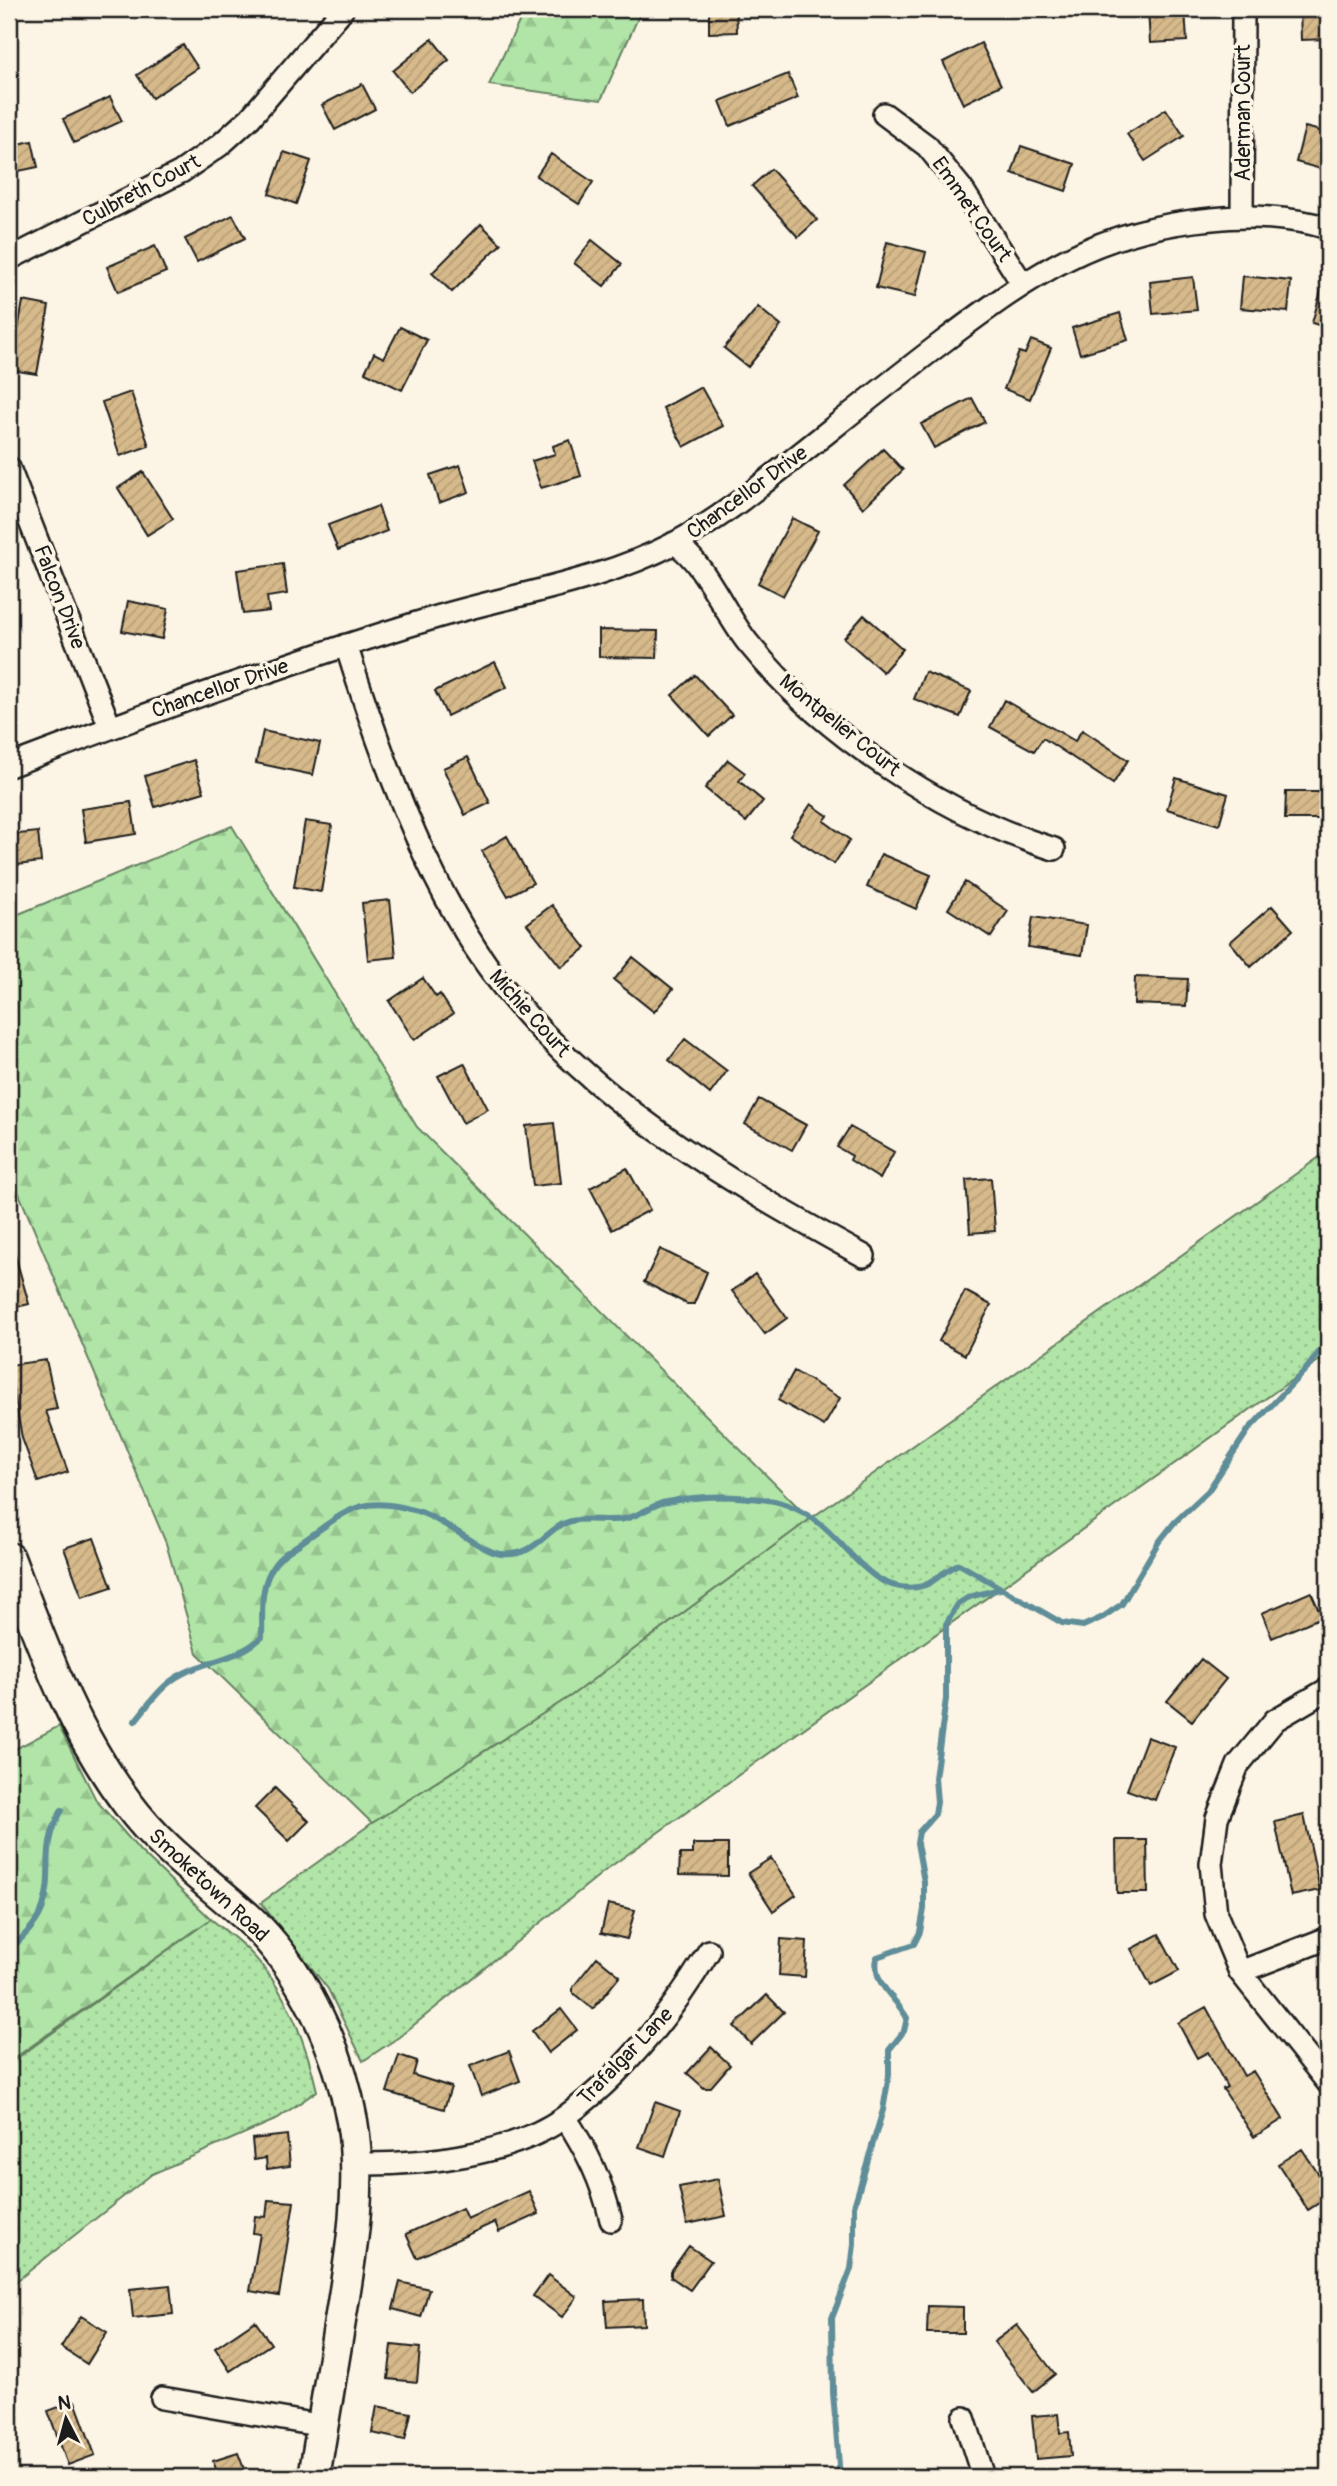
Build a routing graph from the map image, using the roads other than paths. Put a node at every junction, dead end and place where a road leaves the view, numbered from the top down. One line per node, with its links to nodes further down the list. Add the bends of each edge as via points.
1 (343, 9): 6 (street, Culbreth Court, via 250,118 220,145 181,172)
2 (1243, 9): 4 (street, Aderman Court)
3 (884, 114): 7 (street, Emmet Court, via 927,146 962,189)
4 (1242, 217): 5 (street, Chancellor Drive); 7 (street, Chancellor Drive, via 1143,229 1090,247)
5 (1328, 228)
6 (9, 259)
7 (1022, 283): 9 (street, Chancellor Drive, via 755,490)
8 (9, 468): 11 (street, Falcon Drive)
9 (674, 543): 10 (street, Chancellor Drive, via 582,580); 13 (street, Montpelier Court, via 691,552 720,605 748,643 818,713 942,802 986,826)
10 (346, 645): 11 (street, Chancellor Drive); 14 (street, Michie Court, via 369,715 431,867 451,908 511,997 566,1054 643,1119 767,1203)
11 (110, 727): 12 (street, Chancellor Drive)
12 (9, 766)
13 (1054, 849)
14 (864, 1256)
15 (9, 1558): 22 (main road, Smoketown Road, via 62,1696 102,1770 154,1835 248,1918 298,1980 343,2082)
16 (1328, 1689): 19 (street, via 1275,1720 1238,1765 1225,1791 1214,1841 1212,1892 1227,1946)
17 (1328, 1938): 19 (street)
18 (709, 1951): 21 (street, Trafalgar Lane, via 684,1993 647,2037)
19 (1240, 1972): 20 (street)
20 (1328, 2083)
21 (565, 2117): 22 (street, Trafalgar Lane, via 488,2150 440,2160); 23 (street, via 602,2183)
22 (356, 2164): 26 (main road, Smoketown Road, via 348,2272)
23 (611, 2220)
24 (162, 2398): 26 (street)
25 (964, 2418): 28 (street)
26 (323, 2426): 27 (main road, Smoketown Road)
27 (314, 2477)
28 (984, 2477)

